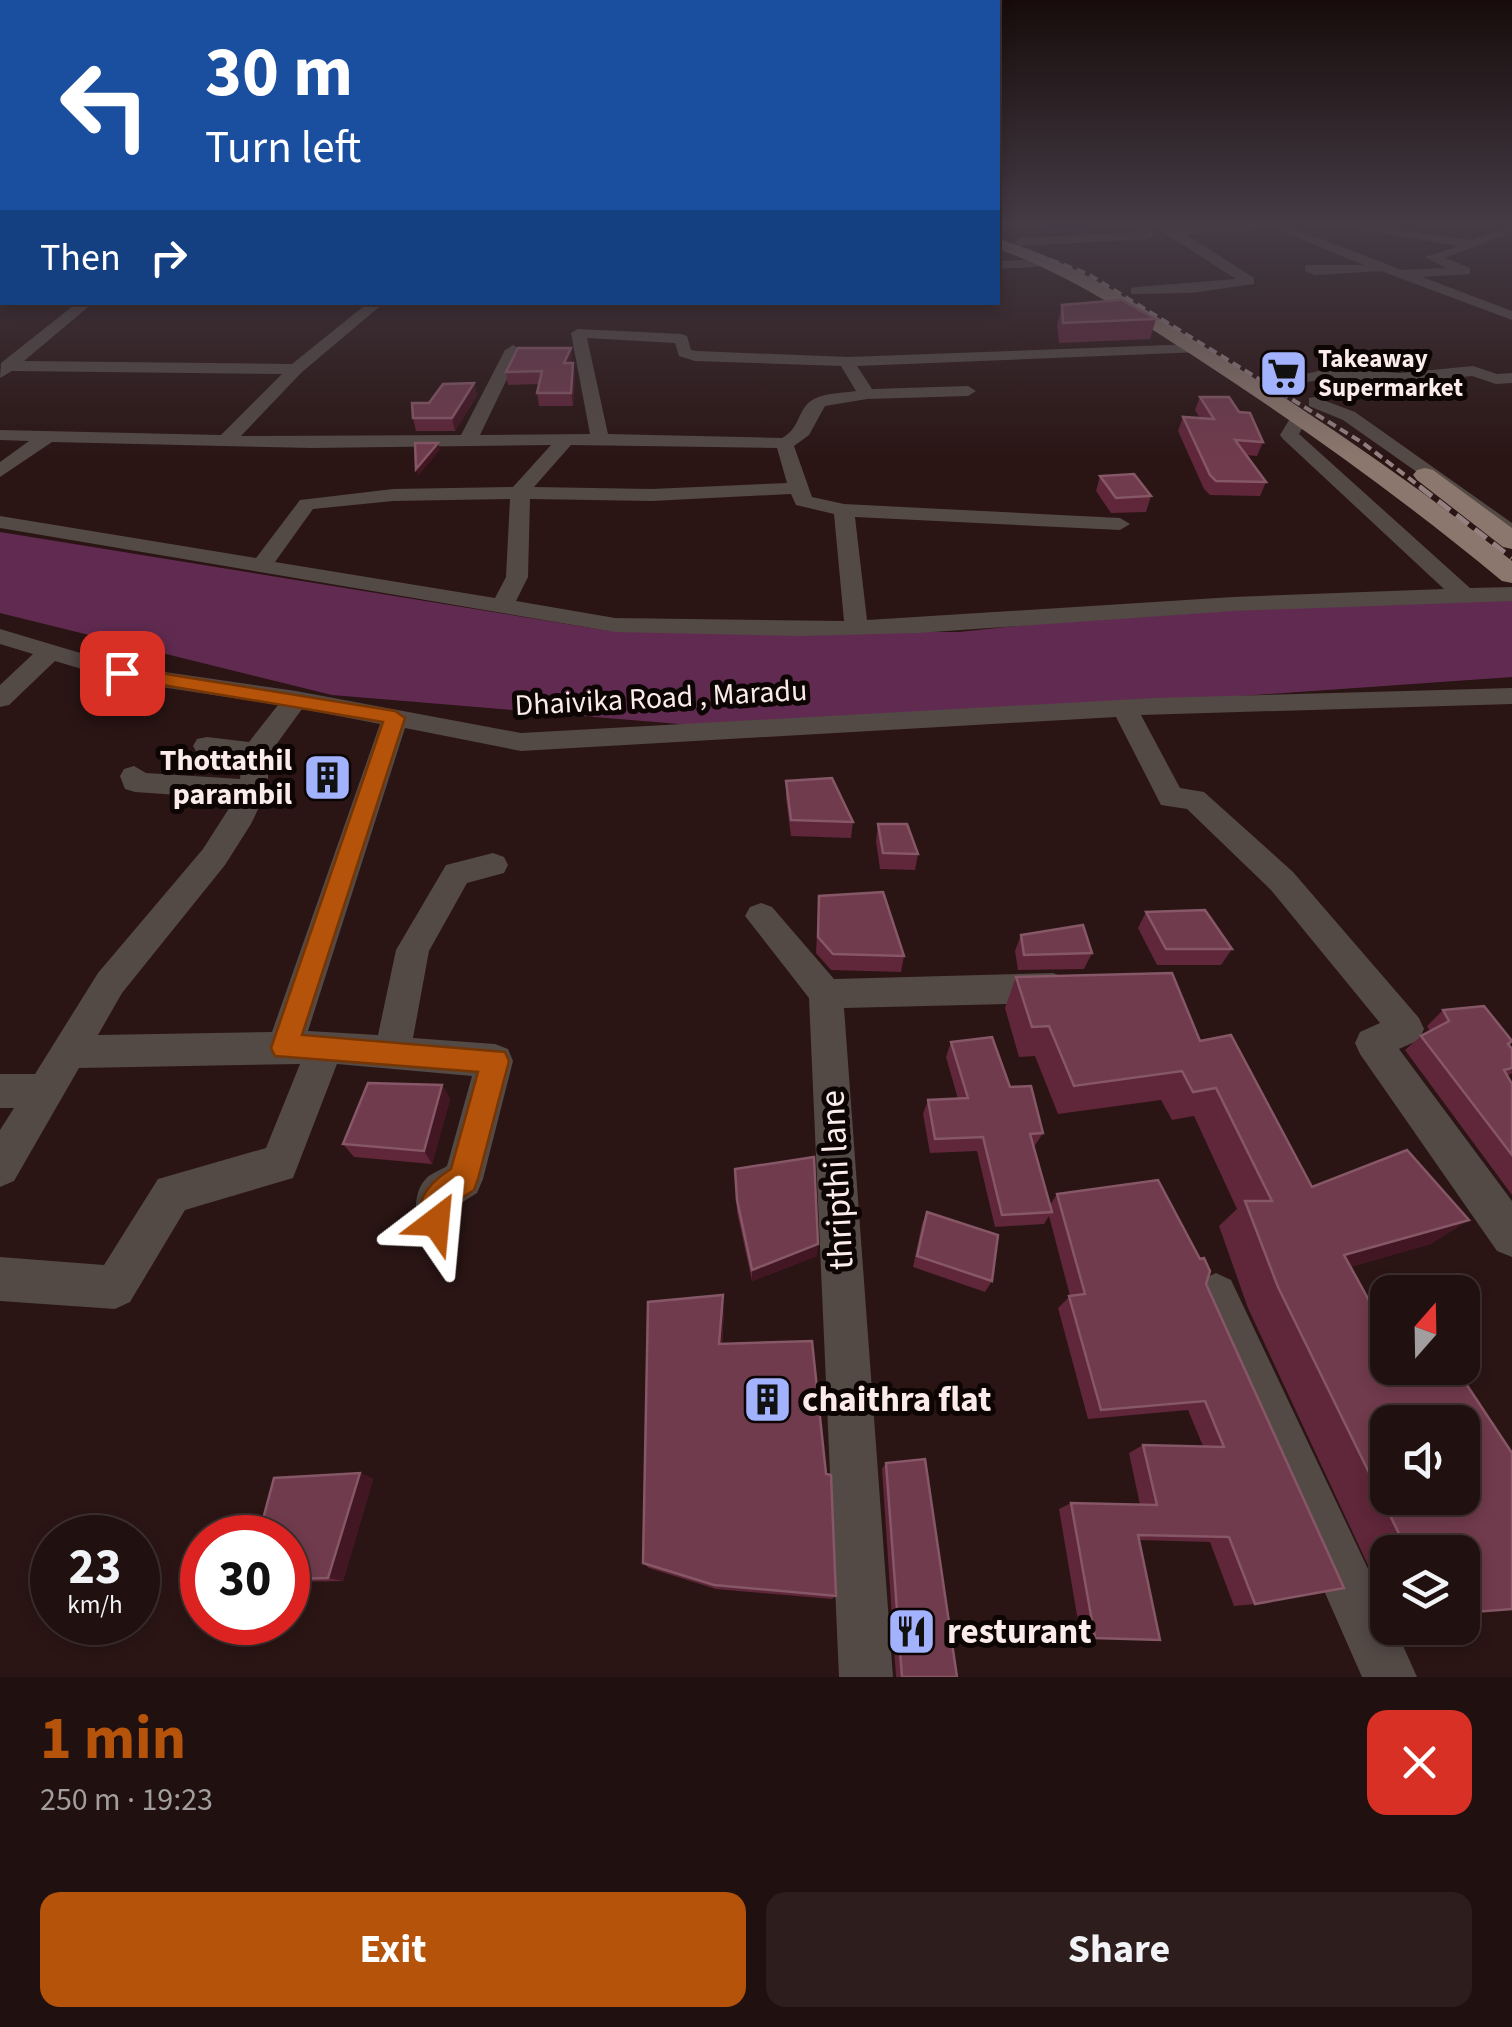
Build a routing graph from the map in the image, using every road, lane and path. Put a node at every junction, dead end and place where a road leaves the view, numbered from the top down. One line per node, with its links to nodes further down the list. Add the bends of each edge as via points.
1 (1123, 301): 7 (main road, via 1168,330)
2 (1150, 301): 7 (main road)
3 (1473, 301): 6 (street)
4 (83, 305): 9 (street)
5 (374, 305): 13 (street)
6 (1512, 316)
7 (1195, 338): 11 (street); 15 (main road); 18 (main road)
8 (0, 344): 9 (street)
9 (32, 344): 12 (street)
10 (513, 350): 24 (street)
11 (848, 362): 17 (street); 22 (street, via 695,356 684,353 682,338 578,333)
12 (4, 369): 13 (street)
13 (296, 369): 23 (street)
14 (1512, 378): 15 (street, via 1473,371)
15 (1283, 380): 18 (main road)
16 (968, 390): 17 (street)
17 (867, 394): 25 (street, via 820,402 798,439)
18 (1308, 409): 32 (street, via 1349,416); 33 (main road, via 1418,500); 36 (street, via 1289,435)
19 (0, 435): 20 (street)
20 (48, 436): 23 (street); 26 (street)
21 (566, 438): 22 (street); 24 (street); 28 (street)
22 (600, 439): 25 (street)
23 (228, 440): 24 (street)
24 (468, 440)
25 (784, 443): 27 (street)
26 (0, 471)
27 (798, 488): 28 (street); 29 (street, via 802,501)
28 (520, 492): 34 (street, via 357,496 307,504); 37 (street, via 517,577)
29 (844, 510): 31 (street); 38 (street)
30 (0, 522): 34 (street)
31 (1120, 524)
32 (1512, 532)
33 (1508, 561)
34 (260, 566): 37 (street)
35 (1512, 594): 36 (street)
36 (1464, 595): 38 (street)
37 (501, 608): 38 (street, via 615,625)
38 (856, 628)
39 (0, 636): 40 (street, Dhaivika Road , Maradu)
40 (51, 651): 42 (street, Dhaivika Road , Maradu, via 122,673); 43 (street)
41 (1512, 696): 44 (street, Dhaivika Road , Maradu)
42 (296, 698): 45 (street, Dhaivika Road , Maradu); 47 (street)
43 (0, 699)
44 (1125, 708): 45 (street, Dhaivika Road , Maradu, via 521,742); 62 (street, via 1171,798 1194,799 1282,881 1406,1029 1372,1043)
45 (395, 718): 55 (street)
46 (207, 746): 47 (street)
47 (256, 752): 49 (street)
48 (134, 776): 49 (street, via 135,782)
49 (253, 790): 56 (street, via 214,858 110,982)
50 (492, 865): 57 (street, via 456,873 413,950)
51 (761, 916): 53 (street)
52 (1080, 988): 53 (street)
53 (826, 994): 65 (street, thripthi lane)
54 (326, 1047): 55 (street); 57 (street); 63 (street, via 279,1164 172,1193 115,1287)
55 (284, 1048): 56 (street)
56 (71, 1052): 59 (street)
57 (392, 1052): 61 (street, via 495,1061 463,1179 439,1194)
58 (0, 1091): 59 (street)
59 (44, 1091): 60 (street)
60 (0, 1166)
61 (436, 1222)
62 (1512, 1236)
63 (0, 1279)
64 (1216, 1295): 66 (street)
65 (866, 1677)
66 (1390, 1677)

